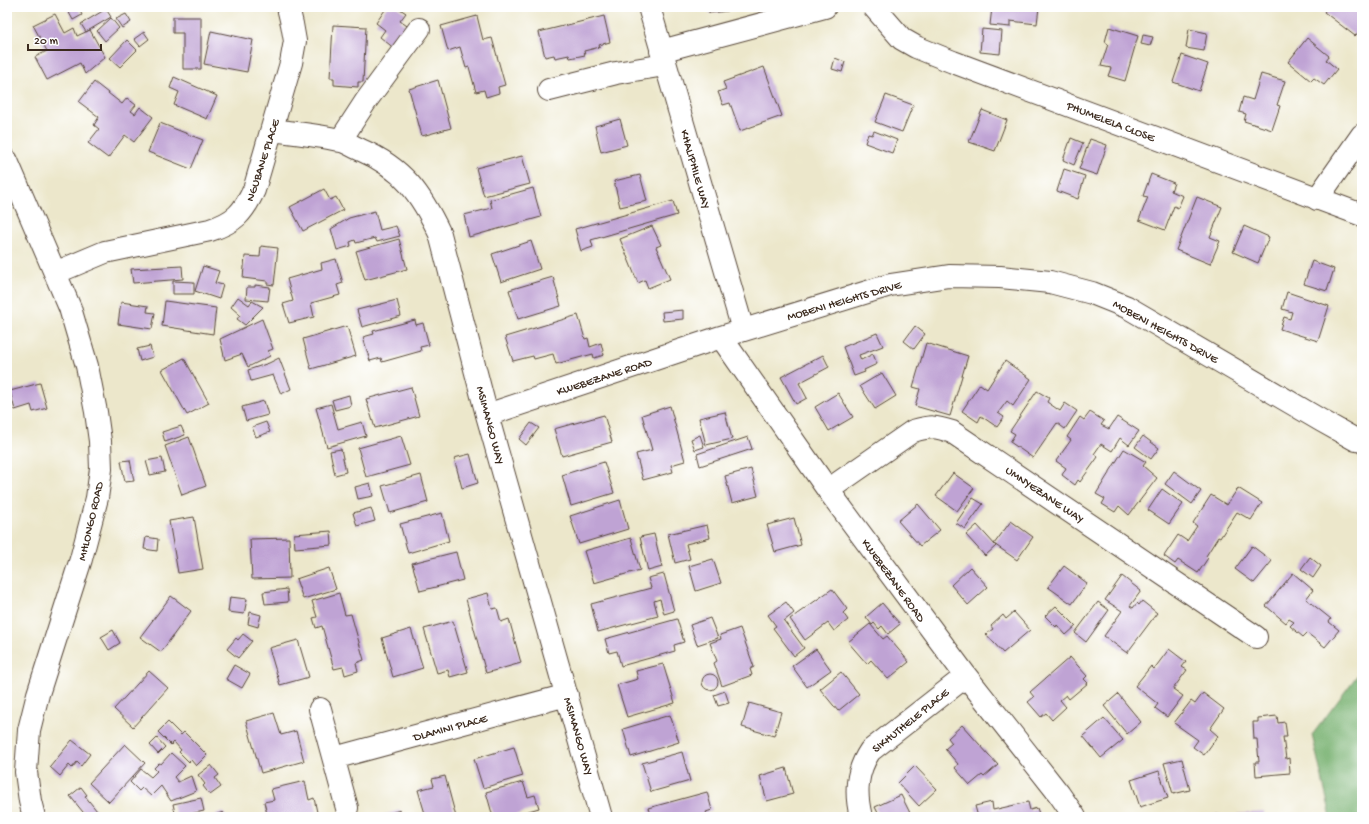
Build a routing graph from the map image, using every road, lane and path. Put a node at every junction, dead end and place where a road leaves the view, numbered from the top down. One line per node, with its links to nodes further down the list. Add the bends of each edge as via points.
1 (288, 7): 8 (street, NGUBANE PLACE, via 295,41)
2 (649, 7): 6 (street, KHALIPHILE WAY)
3 (825, 7): 6 (street)
4 (874, 7): 12 (street, PHUMELELA CLOSE, via 902,39 916,46)
5 (419, 29): 10 (street)
6 (663, 58): 7 (street); 15 (street, KHALIPHILE WAY)
7 (549, 90)
8 (272, 130): 10 (street, MSIMANGO WAY); 14 (street, NGUBANE PLACE, via 247,206 225,225 105,252)
9 (1362, 135): 12 (street)
10 (340, 141): 17 (street, MSIMANGO WAY, via 392,167 428,208 440,234)
11 (7, 161): 14 (street, MHLONGO ROAD)
12 (1317, 199): 13 (street, PHUMELELA CLOSE)
13 (1362, 215)
14 (55, 272): 26 (street, MHLONGO ROAD, via 70,308 87,366 100,441 101,470 82,559 38,694 29,730 26,772)
15 (743, 330): 16 (street, KWEBEZANE ROAD); 18 (street, MOBENI HEIGHTS DRIVE, via 890,285 949,276 1000,277 1050,282 1092,293 1127,307 1322,421)
16 (721, 337): 17 (street, KWEBEZANE ROAD); 19 (street, KWEBEZANE ROAD)
17 (487, 415): 22 (street, MSIMANGO WAY)
18 (1362, 441)
19 (828, 490): 20 (street, UMNYEZANE WAY, via 913,431 929,427 952,432); 21 (street, KWEBEZANE ROAD)
20 (1256, 637)
21 (966, 676): 28 (street, SIKHUTHELE PLACE, via 870,751 864,760 856,791); 29 (street, KWEBEZANE ROAD)
22 (567, 695): 24 (street, DLAMINI PLACE); 27 (street, MSIMANGO WAY)
23 (320, 709): 24 (street)
24 (334, 758): 25 (street)
25 (347, 808)
26 (34, 817)
27 (601, 817)
28 (861, 817)
29 (1075, 817)

